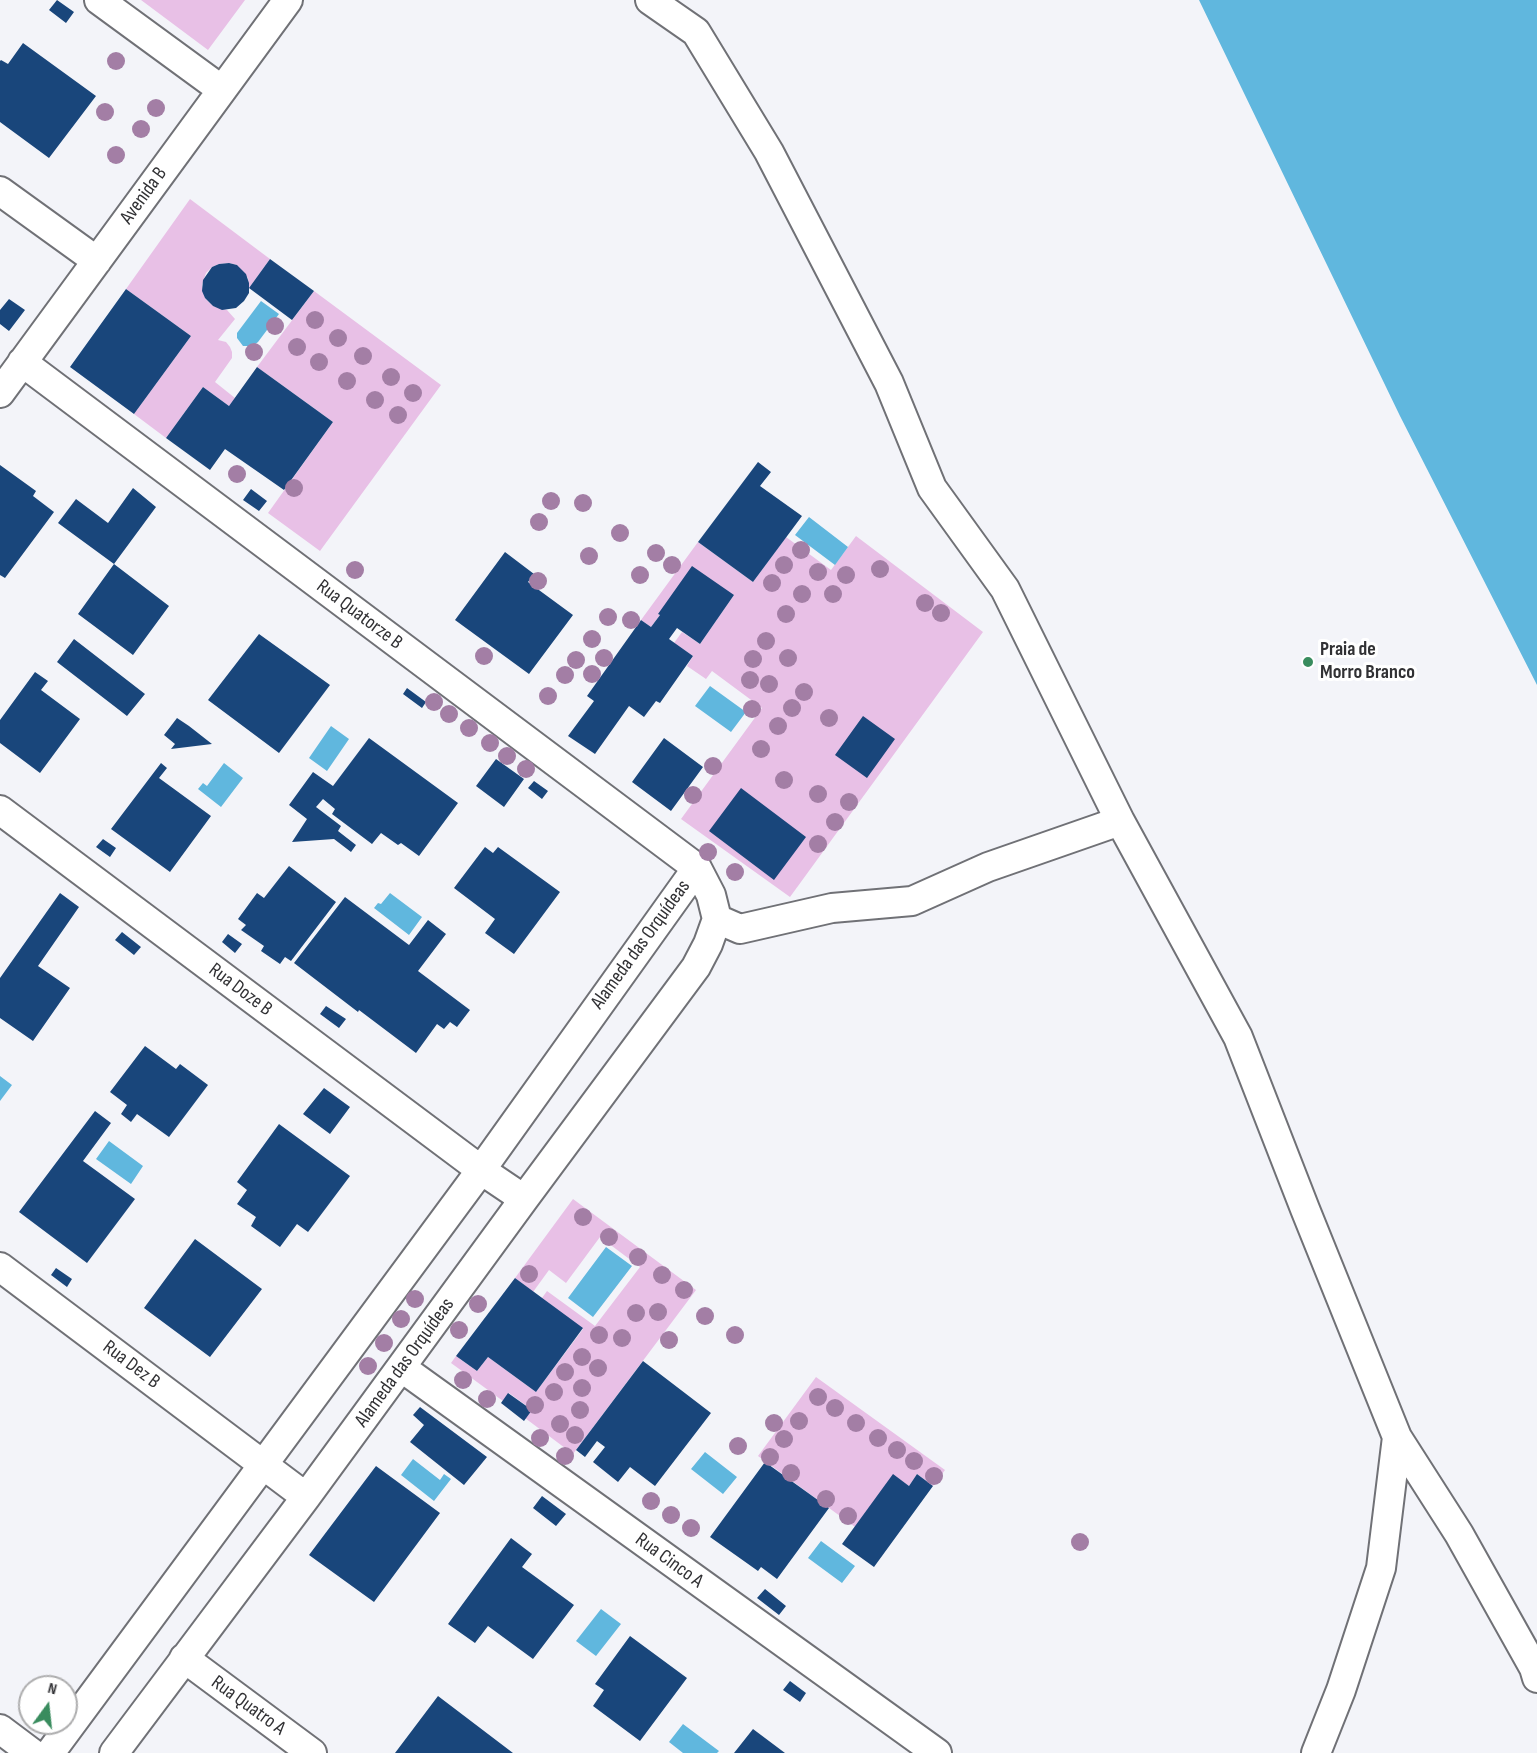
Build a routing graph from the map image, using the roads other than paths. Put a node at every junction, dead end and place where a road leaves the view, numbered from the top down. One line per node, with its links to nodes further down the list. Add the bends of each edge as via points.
1 (99, 0): 4 (street)
2 (288, 0): 4 (street, Avenida B)
3 (650, 0): 10 (street, via 696,32 769,152 889,383 932,488 1005,589)
4 (222, 90): 6 (street, Avenida B)
5 (0, 191): 6 (street)
6 (97, 261): 7 (street, Avenida B)
7 (22, 362): 8 (street, Avenida B); 11 (street, Rua Quatorze B)
8 (0, 393)
9 (0, 810): 13 (street, Rua Doze B)
10 (1120, 820): 12 (street, via 988,867 912,901 832,908 740,929); 17 (street, via 1238,1036)
11 (697, 868): 12 (street, Alameda das Orquídeas, via 711,895); 13 (street, Alameda das Orquídeas)
12 (717, 919): 14 (street, Alameda das Orquídeas, via 696,967)
13 (481, 1170): 14 (street); 18 (street, Alameda das Orquídeas)
14 (524, 1198): 16 (street, Alameda das Orquídeas)
15 (0, 1267): 18 (street, Rua Dez B)
16 (402, 1368): 19 (street, Alameda das Orquídeas); 27 (street, Rua Cinco A)
17 (1397, 1437): 21 (street, via 1459,1534); 28 (street, via 1381,1568)
18 (263, 1463): 19 (street); 24 (street, Alameda das Orquídeas)
19 (306, 1497): 20 (street, Alameda das Orquídeas)
20 (184, 1658): 25 (street, Alameda das Orquídeas); 26 (street, Rua Quatro A)
21 (1537, 1678)
22 (0, 1728): 23 (street)
23 (33, 1753)
24 (50, 1753)
25 (114, 1753)
26 (312, 1753)
27 (937, 1753)
28 (1316, 1753)

